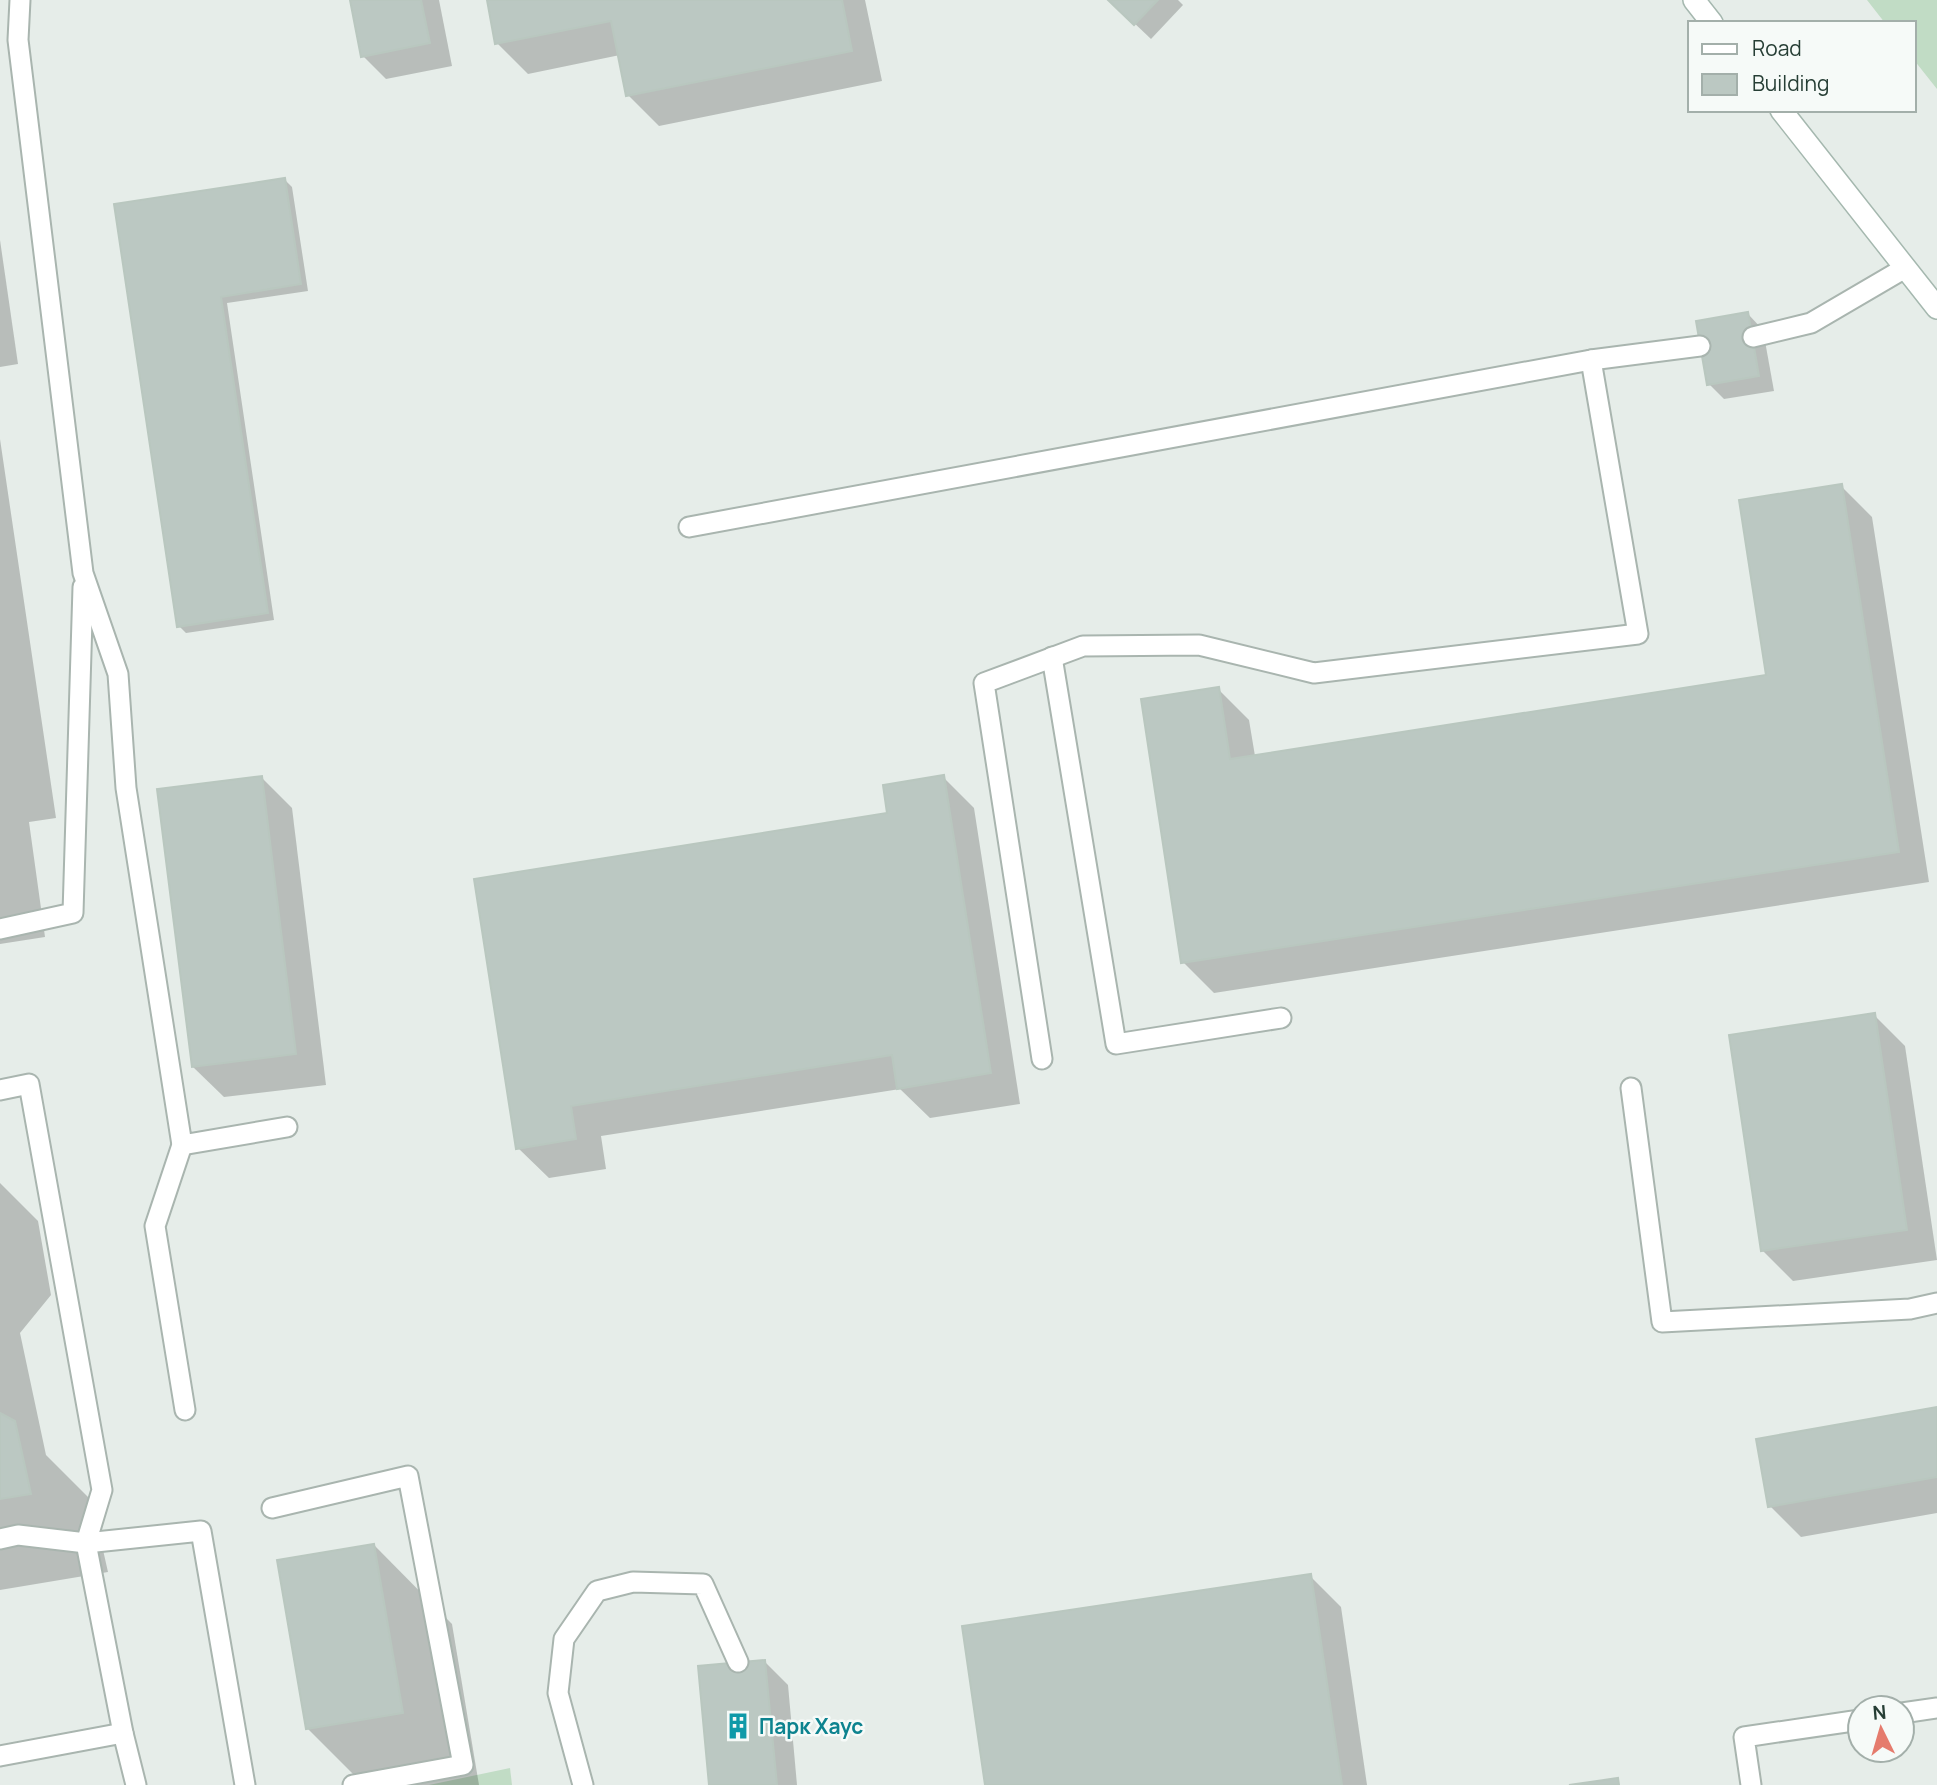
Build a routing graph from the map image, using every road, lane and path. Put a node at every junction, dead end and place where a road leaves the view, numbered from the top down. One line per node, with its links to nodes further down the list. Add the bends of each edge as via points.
1 (20, 0): 4 (lane)
2 (1694, 0): 3 (street)
3 (1710, 21)
4 (9, 40): 12 (lane)
5 (1783, 112): 6 (street)
6 (1905, 268): 7 (street); 8 (lane, via 1811,323)
7 (1937, 308)
8 (1753, 337)
9 (1700, 346): 10 (lane)
10 (1591, 360): 11 (lane); 13 (lane, via 1638,634 1314,673 1199,645 1083,646)
11 (689, 527)
12 (83, 573): 14 (lane, via 73,913); 20 (lane, via 118,674 126,788)
13 (1052, 657): 15 (lane, via 1116,1044); 16 (lane, via 984,683)
14 (0, 929)
15 (1281, 1018)
16 (1042, 1059)
17 (1631, 1088): 21 (lane, via 1662,1322)
18 (0, 1090): 25 (lane, via 29,1084 102,1490)
19 (287, 1127): 20 (lane)
20 (181, 1145): 22 (lane, via 155,1226)
21 (1937, 1303)
22 (185, 1410)
23 (272, 1508): 34 (lane, via 408,1476 463,1765)
24 (0, 1539): 25 (lane, via 18,1535)
25 (86, 1543): 30 (lane); 33 (lane, via 201,1531)
26 (738, 1662): 35 (lane, via 703,1584 634,1582 597,1591 564,1639 558,1693)
27 (1937, 1708): 28 (lane)
28 (1916, 1711)
29 (1846, 1722): 36 (lane, via 1744,1737)
30 (123, 1732): 31 (lane); 32 (lane)
31 (0, 1756)
32 (136, 1785)
33 (245, 1785)
34 (353, 1785)
35 (583, 1785)
36 (1751, 1785)

